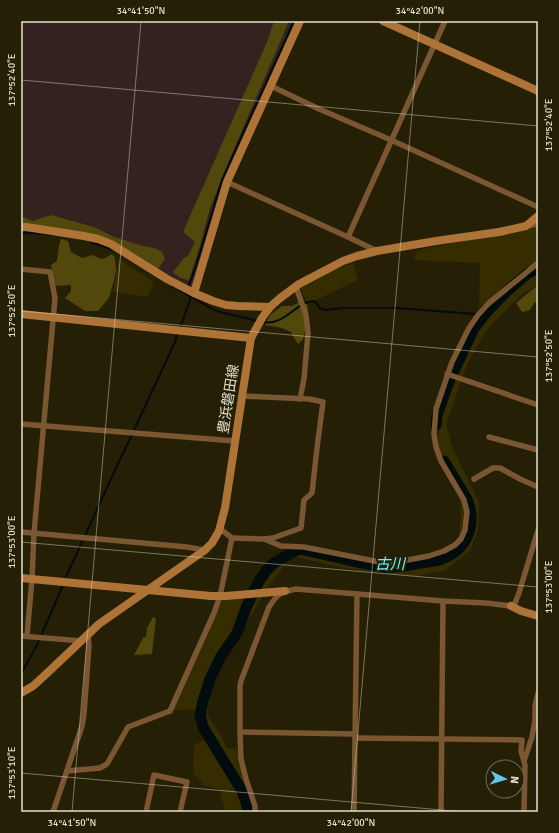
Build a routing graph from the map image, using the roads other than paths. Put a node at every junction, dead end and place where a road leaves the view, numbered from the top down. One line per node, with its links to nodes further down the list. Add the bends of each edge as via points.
1 (300, 21): 5 (street)
2 (383, 21): 4 (street)
3 (445, 21): 4 (street)
4 (434, 44): 6 (street); 7 (street)
5 (271, 86): 7 (street, via 318,110); 8 (street)
6 (538, 91)
7 (391, 140): 9 (street); 14 (street)
8 (227, 182): 14 (street); 19 (street)
9 (538, 207)
10 (538, 216): 12 (street, 豊浜磐田線)
11 (538, 224): 12 (street)
12 (526, 226): 15 (street, 豊浜磐田線)
13 (21, 227): 19 (street, via 98,239 111,244)
14 (348, 236): 15 (street)
15 (377, 251): 18 (street, 豊浜磐田線, via 344,261)
16 (538, 263): 24 (street, via 478,315)
17 (21, 269): 22 (street, via 50,272 55,298)
18 (296, 287): 20 (street, 豊浜磐田線); 26 (street, via 306,314 308,333)
19 (194, 293): 20 (street, via 226,305)
20 (270, 307): 23 (street, 豊浜磐田線)
21 (21, 314): 22 (street)
22 (53, 318): 23 (street); 29 (street)
23 (251, 338): 25 (street, 豊浜磐田線)
24 (447, 374): 27 (street); 40 (street, via 436,409 434,434 441,461 464,500 467,512 461,540 444,551 429,556 384,563 304,546 281,546)
25 (242, 396): 26 (street); 31 (street, 豊浜磐田線)
26 (300, 399): 40 (street, via 324,402 312,493 304,500 301,528)
27 (538, 405)
28 (21, 424): 29 (street)
29 (43, 426): 31 (street); 38 (street)
30 (489, 437): 32 (street)
31 (235, 441): 35 (street, 豊浜磐田線, via 226,508)
32 (538, 450)
33 (474, 479): 34 (street, via 494,468 500,468)
34 (538, 487)
35 (219, 528): 39 (street); 41 (street, 豊浜磐田線, via 212,543)
36 (538, 530): 49 (street, via 519,593)
37 (21, 532): 38 (street)
38 (34, 533): 41 (street); 43 (street)
39 (232, 538): 40 (street); 47 (street)
40 (264, 539)
41 (205, 550): 44 (street, 豊浜磐田線)
42 (21, 578): 43 (street)
43 (32, 579): 44 (street); 51 (street)
44 (149, 590): 47 (street); 52 (street, 豊浜磐田線, via 99,624)
45 (285, 591): 46 (street, via 296,589); 47 (street); 55 (street, via 275,597 269,607 241,681)
46 (357, 594): 48 (street); 56 (street)
47 (220, 596): 60 (street, via 170,711 128,727 107,764 100,768)
48 (443, 601): 49 (street); 57 (street)
49 (511, 606): 50 (street)
50 (538, 616)
51 (24, 636): 52 (street)
52 (85, 638): 53 (street, 豊浜磐田線, via 33,686); 60 (street, via 89,646 84,714)
53 (21, 693)
54 (538, 693): 59 (street, via 532,737)
55 (240, 732): 56 (street); 65 (street, via 242,759)
56 (355, 736): 57 (street); 66 (street)
57 (442, 739): 58 (street, via 522,740); 67 (street)
58 (523, 759)
59 (525, 759)
60 (68, 771): 62 (street)
61 (524, 799): 68 (street)
62 (53, 812)
63 (146, 812): 64 (street, via 154,775 187,782)
64 (180, 812)
65 (255, 812)
66 (354, 812)
67 (441, 812)
68 (524, 812)

